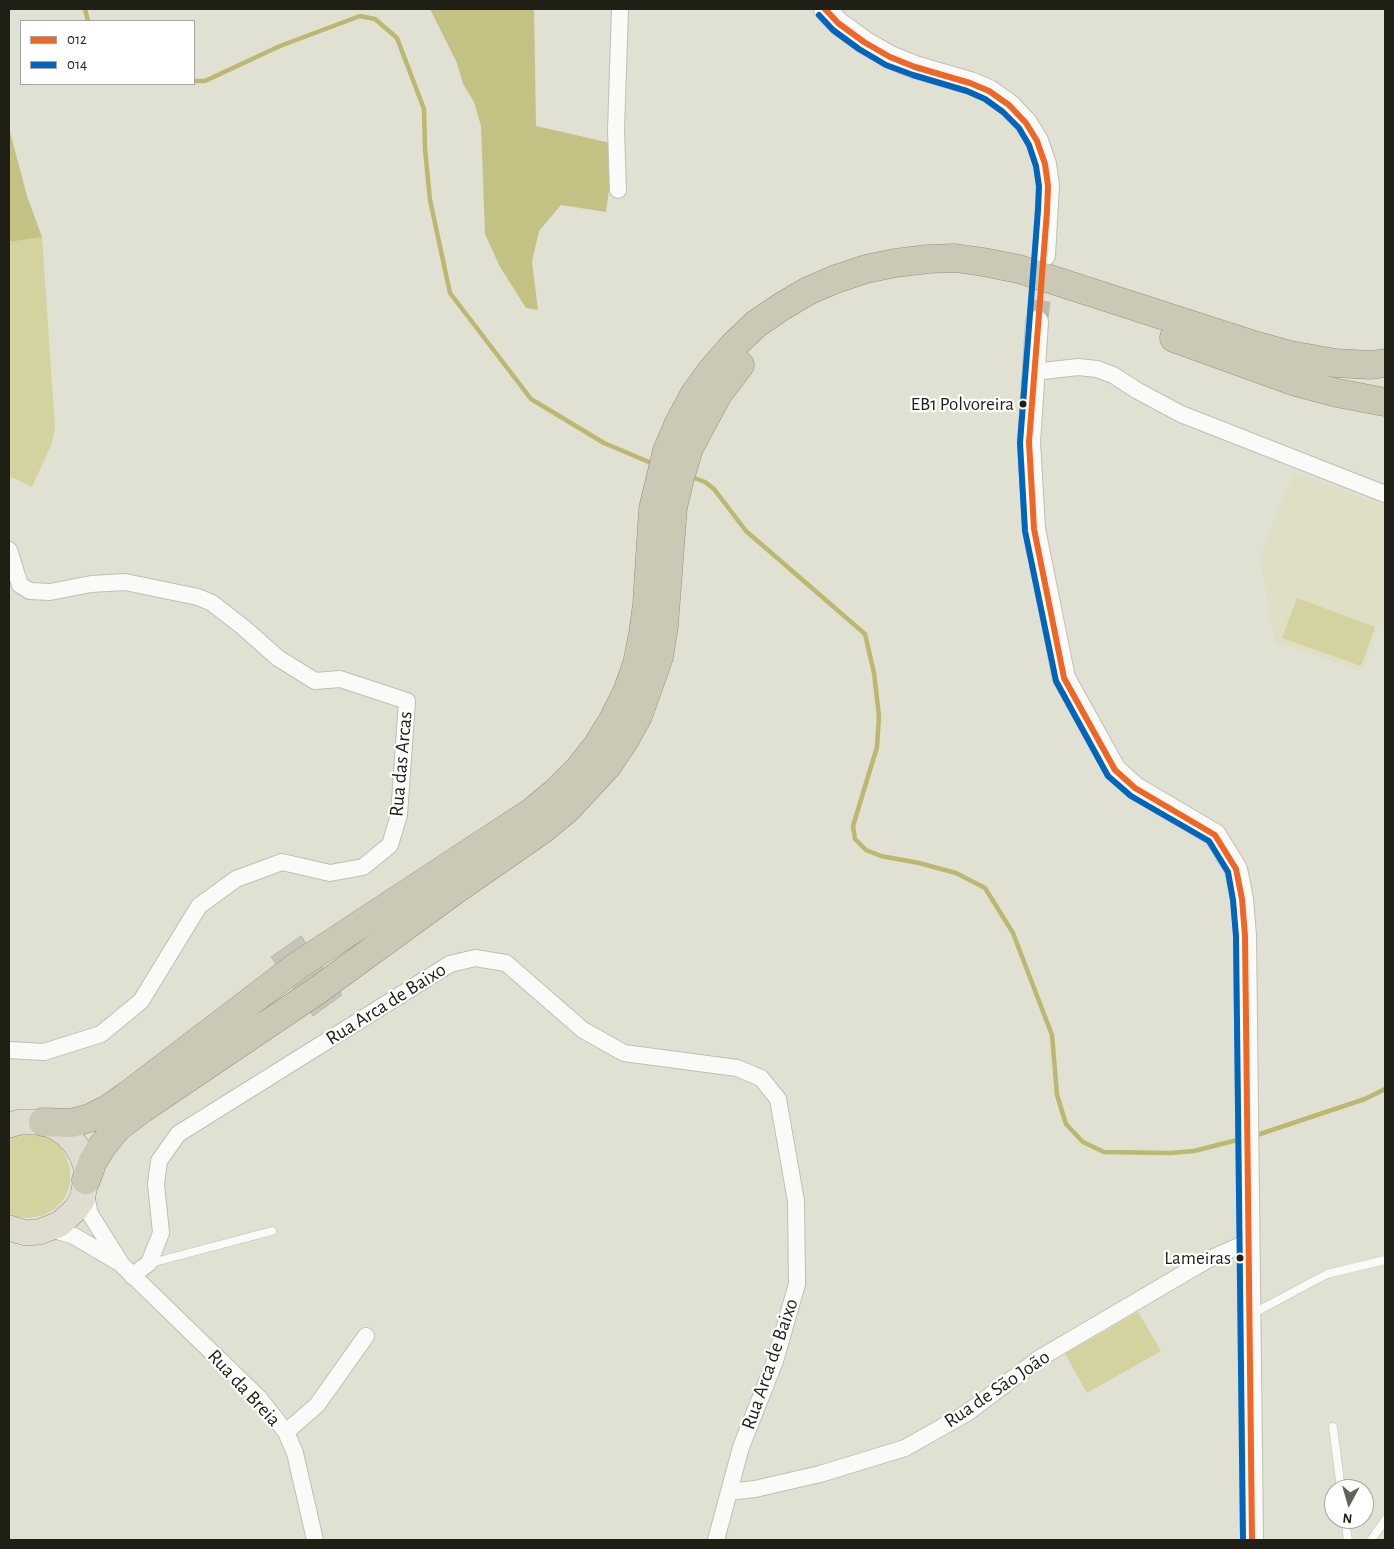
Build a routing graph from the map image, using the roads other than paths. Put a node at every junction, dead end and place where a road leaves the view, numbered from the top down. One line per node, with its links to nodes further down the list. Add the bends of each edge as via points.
1 (620, 9): 3 (street, via 616,130)
2 (825, 9): 4 (main road, via 838,23 890,57 989,91 1026,123 1037,141 1048,186)
3 (618, 190)
4 (1044, 255)
5 (1174, 319): 7 (highway, via 1290,355 1335,363); 10 (highway, via 1272,359 1350,382); 16 (highway, via 1019,269 955,258 896,262 866,269 808,291 762,320 712,370 694,395 667,451 652,509 647,604 637,664 613,720 578,770 532,811 297,966 108,1109 71,1123)
6 (1037, 322): 8 (main road)
7 (1385, 363)
8 (1034, 372): 13 (street, via 1078,367 1097,369 1181,414); 22 (main road, via 1029,442 1034,528 1064,678 1115,770 1135,788 1215,835 1236,869 1245,936)
9 (1296, 382): 11 (highway); 12 (highway, via 1314,395 1336,403); 18 (highway, via 1085,307 978,277 944,274 892,278 827,300 785,323 758,345 732,373 689,448 673,507 659,657 638,716 608,765 567,809 543,829 318,990 118,1127 93,1161)
10 (1385, 388)
11 (1385, 402)
12 (1385, 411)
13 (1385, 494)
14 (9, 550): 15 (street, Rua das Arcas, via 20,585 30,592 125,582 198,596 212,603 278,658 315,682 340,679 407,701 399,815 390,845 363,867 330,874 282,862 236,879 199,906 140,1001 101,1034 44,1052)
15 (9, 1050)
16 (43, 1122): 17 (main road); 18 (main road, via 56,1127 75,1144 86,1167)
17 (9, 1125)
18 (86, 1185): 19 (main road, via 79,1205 69,1218); 25 (street, Rua da Breia, via 90,1214)
19 (51, 1229): 21 (main road); 25 (street, Rua da Breia, via 74,1236)
20 (272, 1231): 24 (lane)
21 (15, 1234)
22 (1248, 1242): 26 (main road); 31 (street, Rua de São João, via 1207,1260 1040,1358 967,1413 905,1448 820,1474)
23 (1385, 1260): 26 (lane, via 1327,1274)
24 (149, 1263): 25 (street); 31 (street, Rua Arca de Baixo, via 161,1233 156,1184 159,1161 178,1134 450,964 475,958 506,963 584,1030 624,1053 737,1068 761,1078 778,1099 796,1201 798,1284 775,1361 741,1447)
25 (127, 1270): 29 (street, Rua da Breia, via 259,1398)
26 (1249, 1315): 35 (main road)
27 (366, 1336): 29 (street, via 317,1405)
28 (1333, 1426): 30 (lane)
29 (286, 1432): 33 (street, Rua da Breia, via 295,1453)
30 (1340, 1479)
31 (729, 1492): 34 (street, Rua Arca de Baixo)
32 (1385, 1520): 36 (lane)
33 (315, 1540)
34 (716, 1540)
35 (1252, 1540)
36 (1371, 1540)

